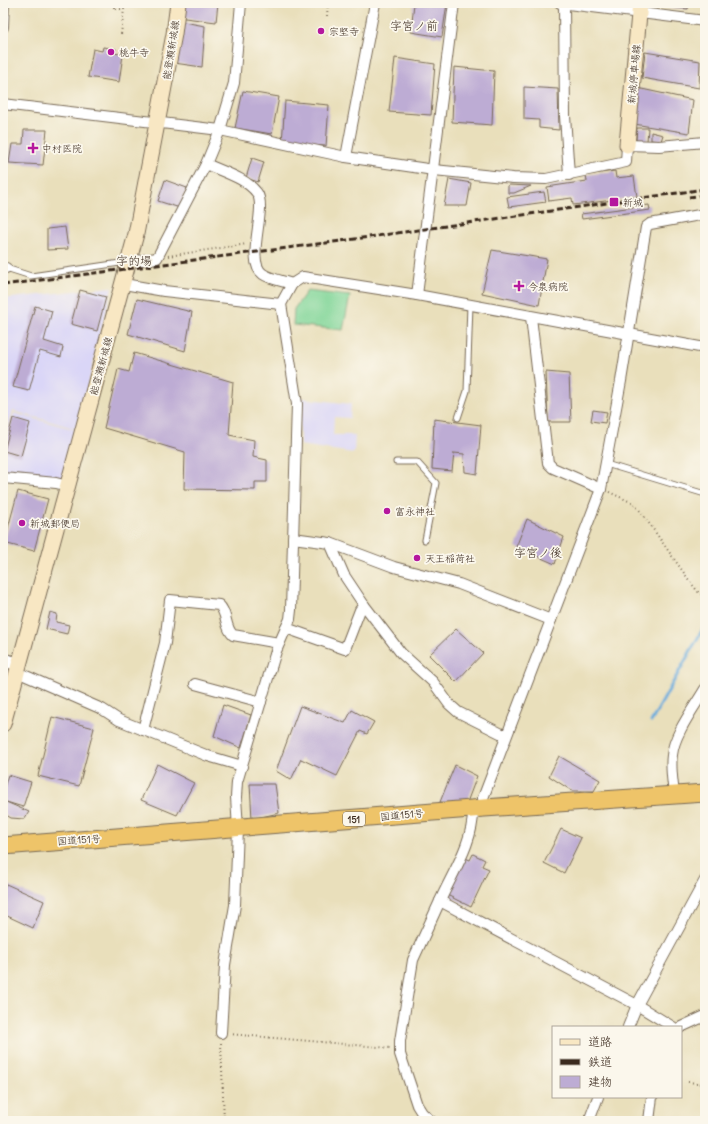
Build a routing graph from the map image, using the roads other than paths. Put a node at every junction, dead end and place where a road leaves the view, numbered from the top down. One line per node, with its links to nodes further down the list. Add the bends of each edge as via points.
1 (4, 3): 9 (street)
2 (178, 3): 11 (main road, 能登瀬新城線)
3 (241, 3): 12 (street, via 234,83)
4 (375, 3): 15 (street)
5 (454, 3): 17 (street)
6 (562, 3): 7 (street); 18 (street)
7 (640, 8): 8 (street); 14 (main road, 新城停車場線)
8 (705, 20)
9 (3, 27)
10 (3, 104): 11 (street)
11 (158, 122): 12 (street); 20 (main road, 能登瀬新城線)
12 (220, 130): 15 (street); 16 (street)
13 (705, 142): 14 (street, via 659,146)
14 (627, 145): 18 (street, via 626,162)
15 (346, 157): 17 (street)
16 (206, 164): 20 (street, via 157,258); 23 (street, via 248,184 257,194 260,202 255,242 257,268 262,274)
17 (434, 170): 18 (street, via 513,178 546,179); 24 (street)
18 (569, 175)
19 (705, 214): 28 (street, via 650,224 646,227)
20 (129, 262): 21 (lane, via 32,276); 22 (main road, 能登瀬新城線)
21 (5, 268)
22 (124, 284): 25 (street); 34 (main road, 能登瀬新城線)
23 (292, 284): 24 (street, via 303,277); 25 (street)
24 (417, 295): 26 (street)
25 (281, 304): 37 (street, via 296,404)
26 (470, 305): 27 (street); 30 (lane, via 467,392)
27 (531, 317): 28 (street); 35 (street, via 548,463 553,468)
28 (629, 334): 29 (street); 32 (street)
29 (705, 348)
30 (458, 418)
31 (396, 462): 38 (lane, via 417,462 436,483)
32 (606, 464): 35 (street); 36 (lane)
33 (3, 478): 34 (street)
34 (68, 486): 45 (main road, 能登瀬新城線)
35 (601, 489): 41 (street)
36 (705, 494)
37 (293, 538): 39 (street); 42 (street, via 291,610)
38 (425, 540)
39 (330, 543): 40 (street, via 344,575); 41 (street, via 394,568 459,584)
40 (364, 605): 42 (street, via 346,650); 51 (street, via 401,653 433,682 449,704 458,712)
41 (551, 620): 51 (street)
42 (286, 628): 43 (street)
43 (279, 643): 48 (street); 50 (street, via 233,635 228,630 224,609 219,605 170,600 165,643)
44 (3, 660): 45 (street)
45 (18, 668): 49 (main road, 能登瀬新城線); 50 (street)
46 (195, 684): 48 (street)
47 (705, 689): 54 (street, via 676,739 671,769)
48 (261, 702): 52 (street)
49 (3, 724)
50 (143, 730): 52 (street, via 208,756)
51 (506, 736): 55 (street)
52 (242, 766): 56 (street, via 236,797)
53 (705, 793): 54 (highway, 国道151号 / 151)
54 (674, 795): 55 (highway, 国道151号 / 151)
55 (478, 808): 56 (highway, 国道151号 / 151); 59 (street, via 473,817 469,838)
56 (238, 829): 57 (highway, 国道151号 / 151); 65 (street, via 235,905 225,965)
57 (3, 846)
58 (705, 880): 60 (street)
59 (440, 901): 60 (street); 68 (street, via 412,960 400,1048 417,1105)
60 (637, 1005): 62 (street); 63 (street)
61 (705, 1016): 64 (street)
62 (628, 1026)
63 (671, 1026)
64 (682, 1027)
65 (221, 1033)
66 (598, 1098): 69 (street)
67 (652, 1098): 70 (street)
68 (431, 1121)
69 (589, 1121)
70 (649, 1121)

